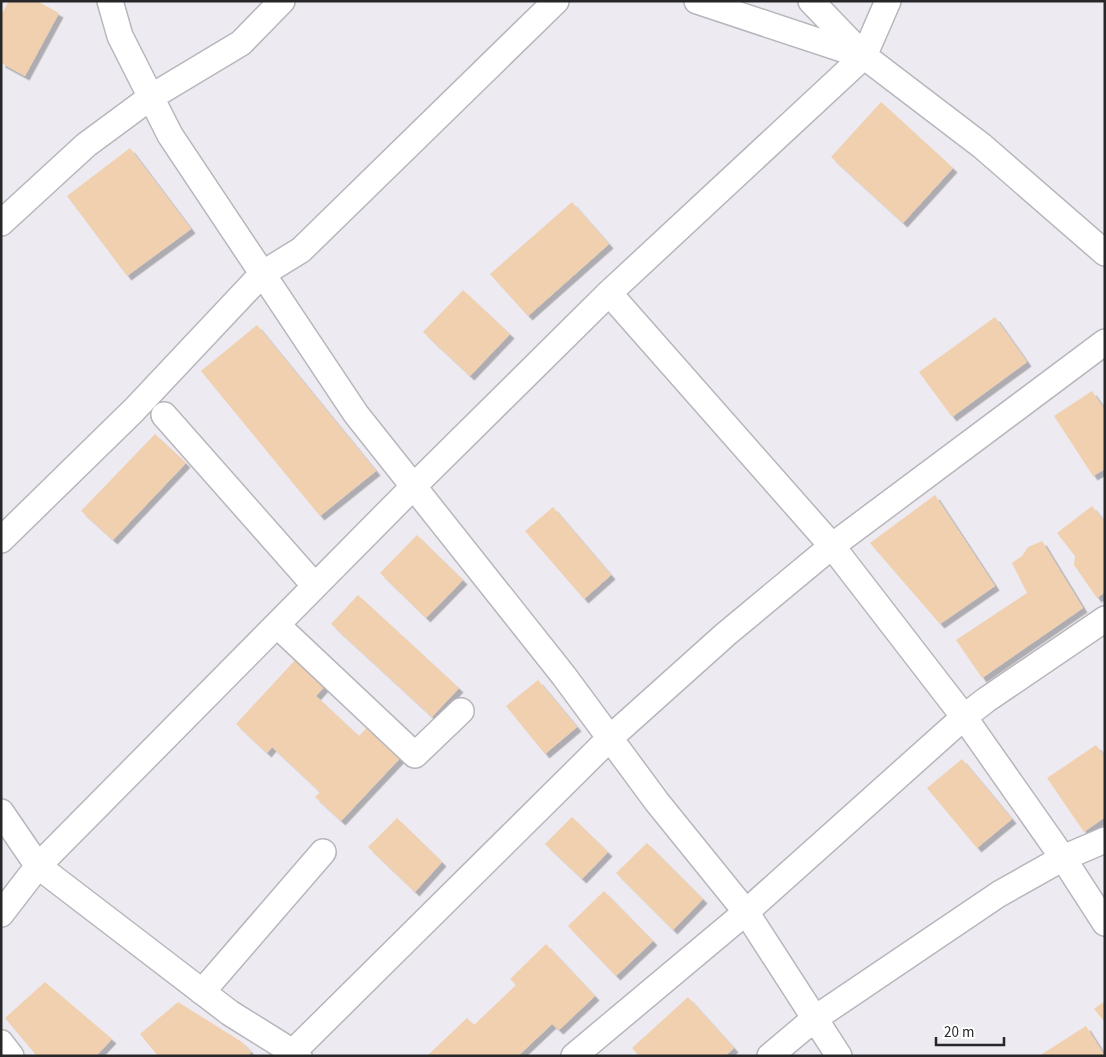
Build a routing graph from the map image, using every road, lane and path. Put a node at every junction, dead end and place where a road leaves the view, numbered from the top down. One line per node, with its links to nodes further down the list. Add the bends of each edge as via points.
1 (110, 1): 8 (street, via 120,36)
2 (282, 1): 8 (street, via 241,43)
3 (556, 1): 11 (street, via 301,250)
4 (698, 1): 7 (street)
5 (811, 1): 7 (street)
6 (888, 1): 7 (street)
7 (864, 56): 10 (street, via 982,146); 12 (street)
8 (151, 98): 9 (street, via 86,145); 11 (street, via 170,135)
9 (1, 223)
10 (1105, 253)
11 (262, 274): 15 (street, via 356,414); 16 (street, via 134,410)
12 (609, 293): 15 (street); 17 (street)
13 (1105, 342): 17 (street)
14 (164, 415): 18 (street)
15 (414, 487): 18 (street); 23 (street)
16 (1, 540)
17 (832, 546): 22 (street); 23 (street, via 726,634)
18 (315, 586): 20 (street)
19 (1105, 619): 22 (street)
20 (277, 625): 21 (street, via 415,755); 28 (street)
21 (461, 711)
22 (964, 717): 27 (street); 29 (street)
23 (610, 738): 29 (street); 35 (street)
24 (1, 812): 28 (street)
25 (1105, 840): 27 (street)
26 (323, 852): 32 (street)
27 (1063, 858): 31 (street); 33 (street, via 999,894)
28 (38, 866): 30 (street); 32 (street)
29 (746, 912): 33 (street); 37 (street)
30 (1, 914)
31 (1105, 923)
32 (202, 992): 35 (street)
33 (814, 1019): 38 (street); 39 (street)
34 (1, 1043): 36 (street)
35 (293, 1055)
36 (11, 1056)
37 (574, 1056)
38 (770, 1056)
39 (839, 1056)

